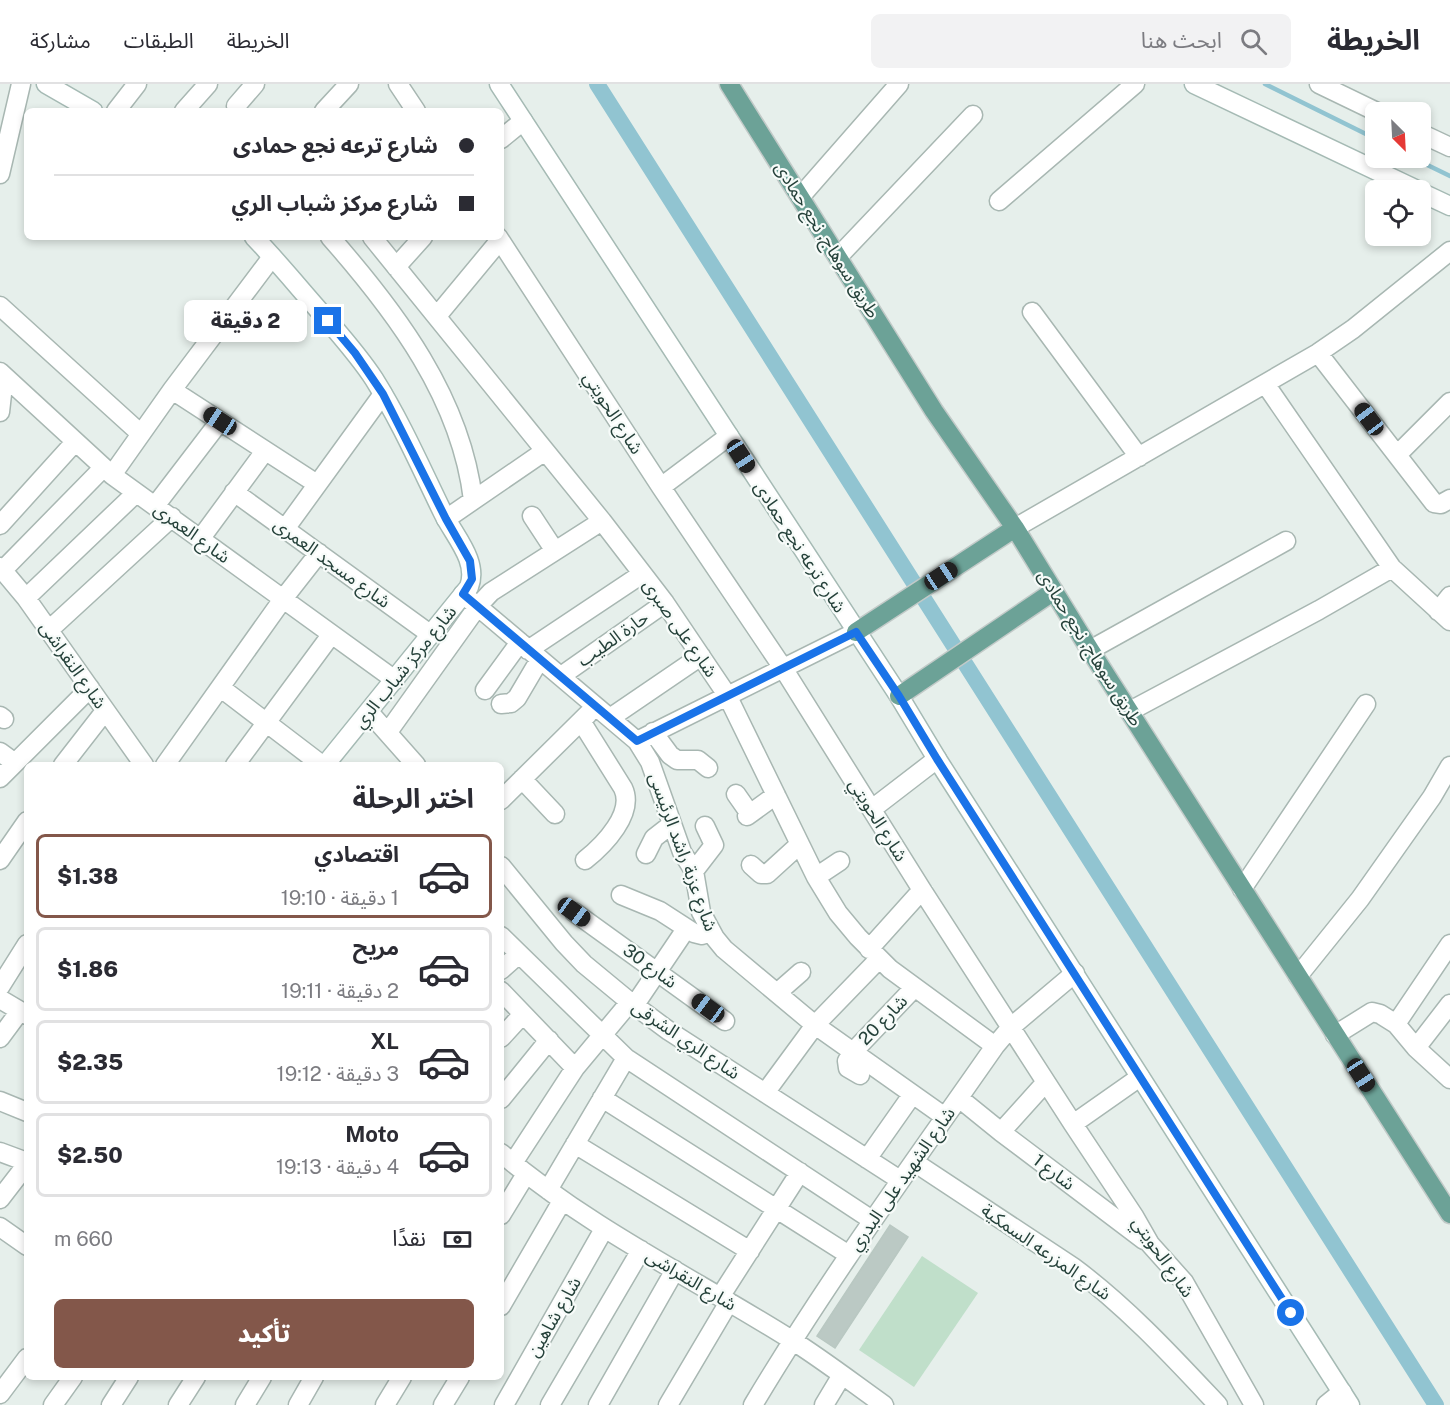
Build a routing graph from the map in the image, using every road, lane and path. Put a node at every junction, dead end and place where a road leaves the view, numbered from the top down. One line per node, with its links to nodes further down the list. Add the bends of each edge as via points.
1 (21, 84): 26 (street)
2 (137, 84): 17 (street)
3 (208, 84): 18 (street)
4 (255, 84): 14 (street)
5 (348, 84): 19 (street)
6 (398, 84): 20 (street)
7 (499, 84): 22 (street, شارع ترعه نجع حمادى)
8 (729, 84): 28 (main road, طريق سوهاج, نجع حمادى)
9 (899, 84): 28 (street)
10 (1135, 84): 30 (street)
11 (1194, 84): 27 (street)
12 (1319, 84): 15 (street)
13 (55, 86): 16 (street)
14 (236, 106)
15 (1365, 106)
16 (88, 108)
17 (118, 108)
18 (187, 108)
19 (327, 108)
20 (409, 108)
21 (973, 115): 40 (street)
22 (523, 121): 23 (street); 54 (street, شارع ترعه نجع حمادى)
23 (504, 137)
24 (1431, 138): 25 (street)
25 (1450, 147)
26 (0, 174)
27 (1396, 180)
28 (801, 196): 40 (main road, طريق سوهاج, نجع حمادى)
29 (1431, 197): 31 (street)
30 (999, 201)
31 (1450, 207)
32 (257, 240): 39 (street, شارع مركز شباب الري)
33 (332, 240): 66 (street, via 384,303 436,386 463,448)
34 (374, 240): 41 (street, شارع على صبرى)
35 (420, 240): 41 (street)
36 (497, 240): 44 (street)
37 (500, 240): 62 (street, شارع الحويتي)
38 (1450, 251): 45 (street)
39 (273, 257): 48 (street); 49 (street, شارع مركز شباب الري, via 355,353)
40 (838, 257): 73 (main road, طريق سوهاج, نجع حمادى, via 934,411)
41 (396, 267): 44 (street, شارع على صبرى)
42 (0, 306): 53 (street)
43 (1032, 312): 59 (street)
44 (437, 316): 57 (street, شارع على صبرى)
45 (1318, 353): 47 (street); 58 (street)
46 (2, 374): 51 (street); 55 (street, شارع العمرى)
47 (1266, 385): 59 (street); 80 (street)
48 (172, 390): 52 (street); 53 (street)
49 (383, 394): 61 (street); 70 (street, شارع مركز شباب الري)
50 (1450, 402): 58 (street)
51 (0, 412)
52 (220, 421): 56 (street); 67 (street)
53 (141, 434): 60 (street)
54 (729, 436): 62 (street); 91 (street, شارع ترعه نجع حمادى)
55 (75, 442): 60 (street, شارع العمرى); 72 (street)
56 (265, 451): 61 (street); 63 (street)
57 (544, 451): 66 (street); 71 (street, شارع على صبرى)
58 (1397, 456): 65 (street, via 1434,503)
59 (1139, 457): 73 (street)
60 (108, 471): 64 (street, شارع العمرى); 79 (street)
61 (317, 484): 74 (street)
62 (661, 487): 97 (street, شارع الحويتي)
63 (234, 492): 74 (street, شارع مسجد العمرى); 75 (street)
64 (136, 493): 67 (street, شارع العمرى); 85 (street)
65 (1450, 499)
66 (473, 500): 70 (street)
67 (155, 506): 69 (street, شارع العمرى)
68 (532, 516): 77 (street)
69 (172, 517): 75 (street, شارع العمرى); 90 (street)
70 (446, 519): 83 (street, شارع مركز شباب الري, via 470,561 472,579)
71 (602, 521): 77 (street); 81 (street, شارع على صبرى)
72 (0, 525)
73 (1015, 528): 82 (main road, طريق سوهاج, نجع حمادى); 91 (main road)
74 (285, 529): 78 (street, شارع مسجد العمرى)
75 (201, 538): 86 (street, شارع العمرى)
76 (1286, 541): 95 (street)
77 (555, 551): 88 (street, via 501,584)
78 (319, 554): 86 (street); 92 (street, شارع مسجد العمرى)
79 (2, 568): 85 (street, شارع النقراشى)
80 (1392, 568): 89 (street); 109 (street)
81 (642, 574): 87 (street, شارع على صبرى); 94 (street)
82 (1054, 591): 95 (main road, طريق سوهاج, نجع حمادى); 104 (main road)
83 (463, 594): 88 (street, شارع عزبة راشد الرئيسى); 92 (street, شارع مركز شباب الري)
84 (1450, 596): 89 (street)
85 (26, 598): 90 (street, شارع النقراشى)
86 (283, 599): 93 (street, شارع العمرى); 101 (street)
87 (665, 603): 96 (street, شارع على صبرى); 98 (street, حارة الطيب)
88 (478, 606): 94 (street, شارع عزبة راشد الرئيسى); 114 (street)
89 (1444, 616)
90 (49, 630): 100 (street, شارع النقراشى)
91 (856, 632): 97 (street); 104 (street, شارع ترعه نجع حمادى)
92 (430, 634): 99 (street, شارع مركز شباب الري)
93 (332, 635): 99 (street, شارع العمرى); 113 (street)
94 (529, 650): 98 (street, شارع عزبة راشد الرئيسى); 102 (street); 105 (street, via 517,698)
95 (1090, 650): 109 (main road, طريق سوهاج, نجع حمادى)
96 (701, 656): 103 (street, شارع على صبرى); 111 (street)
97 (783, 668): 103 (street); 133 (street, شارع الحويتي)
98 (561, 676): 107 (street, شارع عزبة راشد الرئيسى)
99 (395, 680): 110 (street, شارع مركز شباب الري)
100 (90, 688): 108 (street, شارع النقراشى); 125 (street)
101 (221, 688): 113 (street); 120 (street)
102 (485, 690)
103 (727, 695): 115 (street); 131 (street, شارع على صبرى)
104 (899, 696): 117 (street, شارع ترعه نجع حمادى)
105 (501, 704)
106 (1366, 704): 147 (street)
107 (596, 706): 111 (street, شارع عزبة راشد الرئيسى); 112 (street)
108 (105, 711): 118 (street); 119 (street, شارع النقراشى)
109 (1130, 711): 147 (main road, طريق سوهاج, نجع حمادى)
110 (369, 712): 114 (street); 123 (street, شارع مركز شباب الري)
111 (610, 718): 115 (street, شارع عزبة راشد الرئيسى)
112 (581, 721): 129 (street); 141 (street, via 627,799 611,834)
113 (267, 722): 121 (street); 122 (street)
114 (388, 732): 124 (street)
115 (645, 736): 127 (street, via 676,760 698,760); 135 (street, شارع عزبة راشد الرئيسى)
116 (0, 752): 125 (street)
117 (937, 759): 133 (street); 161 (street, شارع ترعه نجع حمادى)
118 (65, 762)
119 (142, 762)
120 (167, 762)
121 (237, 762)
122 (320, 762)
123 (327, 762)
124 (413, 762)
125 (15, 763): 128 (street)
126 (1450, 766): 162 (street, via 1360,899)
127 (708, 768)
128 (0, 778)
129 (522, 779): 132 (street); 134 (street)
130 (736, 794): 131 (street, via 748,815)
131 (776, 795): 138 (street, شارع على صبرى)
132 (504, 797)
133 (872, 809): 148 (street, شارع الحويتي)
134 (555, 814)
135 (672, 824): 139 (street, via 654,838); 145 (street, شارع عزبة راشد الرئيسى)
136 (24, 825): 140 (street)
137 (705, 826): 145 (street, via 714,845)
138 (800, 844): 143 (street, via 766,874); 146 (street, شارع على صبرى)
139 (646, 854)
140 (0, 860)
141 (585, 860)
142 (840, 861): 146 (street)
143 (751, 865)
144 (504, 870): 168 (street, شارع الري الشرقى, via 564,943)
145 (694, 871): 152 (street, شارع عزبة راشد الرئيسى, via 701,912)
146 (816, 877): 157 (street, شارع على صبرى, via 838,913)
147 (1242, 889): 162 (main road, طريق سوهاج, نجع حمادى)
148 (922, 890): 157 (street); 175 (street, شارع الحويتي)
149 (621, 895): 151 (street, via 660,911)
150 (574, 912): 159 (street, شارع 30)
151 (686, 929): 152 (street, via 697,934); 159 (street)
152 (711, 931): 165 (street, شارع عزبة راشد الرئيسى, via 724,949)
153 (504, 939): 156 (street)
154 (1450, 944): 173 (street)
155 (24, 949): 163 (street)
156 (519, 954): 158 (street); 177 (street)
157 (874, 954): 164 (street, شارع على صبرى); 174 (street)
158 (504, 967)
159 (657, 972): 168 (street); 172 (street, شارع 30)
160 (801, 972): 165 (street)
161 (1075, 973): 175 (street, شارع الشهيد على البدري); 187 (street, شارع ترعه نجع حمادى)
162 (1298, 976): 178 (main road, طريق سوهاج, نجع حمادى)
163 (0, 987)
164 (915, 987): 181 (street, شارع على صبرى); 183 (street, شارع 20)
165 (777, 993): 174 (street, شارع عزبة راشد الرئيسى)
166 (504, 994): 171 (street)
167 (0, 999): 170 (street)
168 (632, 1004): 177 (street); 190 (street, شارع الري الشرقى)
169 (1450, 1004): 182 (street)
170 (23, 1013): 179 (street)
171 (523, 1014): 176 (street); 180 (street)
172 (725, 1021)
173 (1396, 1024): 178 (street, via 1372,1012); 182 (street)
174 (815, 1025): 183 (street, شارع عزبة راشد الرئيسى); 190 (street)
175 (1011, 1027): 181 (street, شارع الشهيد على البدري); 189 (street, شارع الحويتي)
176 (504, 1035)
177 (602, 1035): 184 (street); 185 (street)
178 (1335, 1035): 213 (main road, طريق سوهاج, نجع حمادى)
179 (0, 1038)
180 (549, 1040): 185 (street); 191 (street)
181 (995, 1046): 194 (street, شارع الشهيد على البدري)
182 (1416, 1048): 188 (street)
183 (852, 1053): 186 (street, via 848,1068); 192 (street, شارع عزبة راشد الرئيسى)
184 (626, 1058): 193 (street); 207 (street)
185 (575, 1068): 205 (street)
186 (860, 1075)
187 (1140, 1077): 198 (street); 236 (street, شارع ترعه نجع حمادى)
188 (1450, 1079)
189 (1046, 1082): 198 (street, شارع الحويتي); 199 (street)
190 (765, 1093): 202 (street, شارع الري الشرقى)
191 (504, 1095)
192 (912, 1095): 197 (street, شارع عزبة راشد الرئيسى); 202 (street)
193 (602, 1098): 200 (street); 212 (street)
194 (959, 1098): 197 (street, شارع الشهيد على البدري); 199 (street, شارع 1)
195 (0, 1101): 196 (street)
196 (24, 1111)
197 (945, 1117): 204 (street, شارع الشهيد على البدري)
198 (1073, 1124): 217 (street, شارع الحويتي)
199 (1001, 1132): 217 (street, شارع 1)
200 (575, 1144): 209 (street); 220 (street)
201 (0, 1152): 203 (street)
202 (867, 1159): 208 (street, شارع الري الشرقى)
203 (24, 1162)
204 (914, 1162): 208 (street, شارع الشهيد على البدري); 251 (street, شارع المزرعه السمكية, via 1098,1285 1145,1327)
205 (513, 1163): 209 (street, شارع النقراشى); 211 (street)
206 (24, 1167): 210 (street)
207 (800, 1172): 212 (street); 214 (street)
208 (900, 1180): 214 (street, شارع الشهيد على البدري)
209 (555, 1195): 215 (street, شارع النقراشى); 223 (street)
210 (0, 1199)
211 (504, 1202)
212 (776, 1209): 220 (street); 221 (street)
213 (1450, 1214)
214 (872, 1220): 221 (street, شارع الشهيد على البدري)
215 (604, 1229): 219 (street, شارع النقراشى); 244 (street, شارع شاهين)
216 (3, 1235): 218 (street)
217 (1150, 1244): 252 (street, شارع الحويتي, via 1184,1282)
218 (24, 1245)
219 (640, 1250): 222 (street, شارع النقراشى); 245 (street)
220 (750, 1251): 224 (street)
221 (849, 1255): 225 (street, شارع الشهيد على البدري)
222 (675, 1270): 224 (street, شارع النقراشى); 246 (street)
223 (504, 1300)
224 (724, 1300): 225 (street, شارع النقراشى); 247 (street)
225 (792, 1340): 227 (street, شارع النقراشى); 248 (street, شارع الشهيد على البدري)
226 (24, 1362): 235 (street)
227 (842, 1375): 249 (street); 250 (street, شارع النقراشى)
228 (71, 1380): 237 (street)
229 (127, 1380): 238 (street)
230 (194, 1380): 239 (street)
231 (259, 1380): 240 (street)
232 (312, 1380): 241 (street)
233 (400, 1380): 242 (street)
234 (458, 1380): 243 (street)
235 (0, 1394)
236 (1346, 1398): 253 (street)
237 (53, 1405)
238 (111, 1405)
239 (178, 1405)
240 (245, 1405)
241 (297, 1405)
242 (385, 1405)
243 (443, 1405)
244 (504, 1405)
245 (550, 1405)
246 (598, 1405)
247 (668, 1405)
248 (753, 1405)
249 (824, 1405)
250 (884, 1405)
251 (1218, 1405)
252 (1254, 1405)
253 (1326, 1405)

